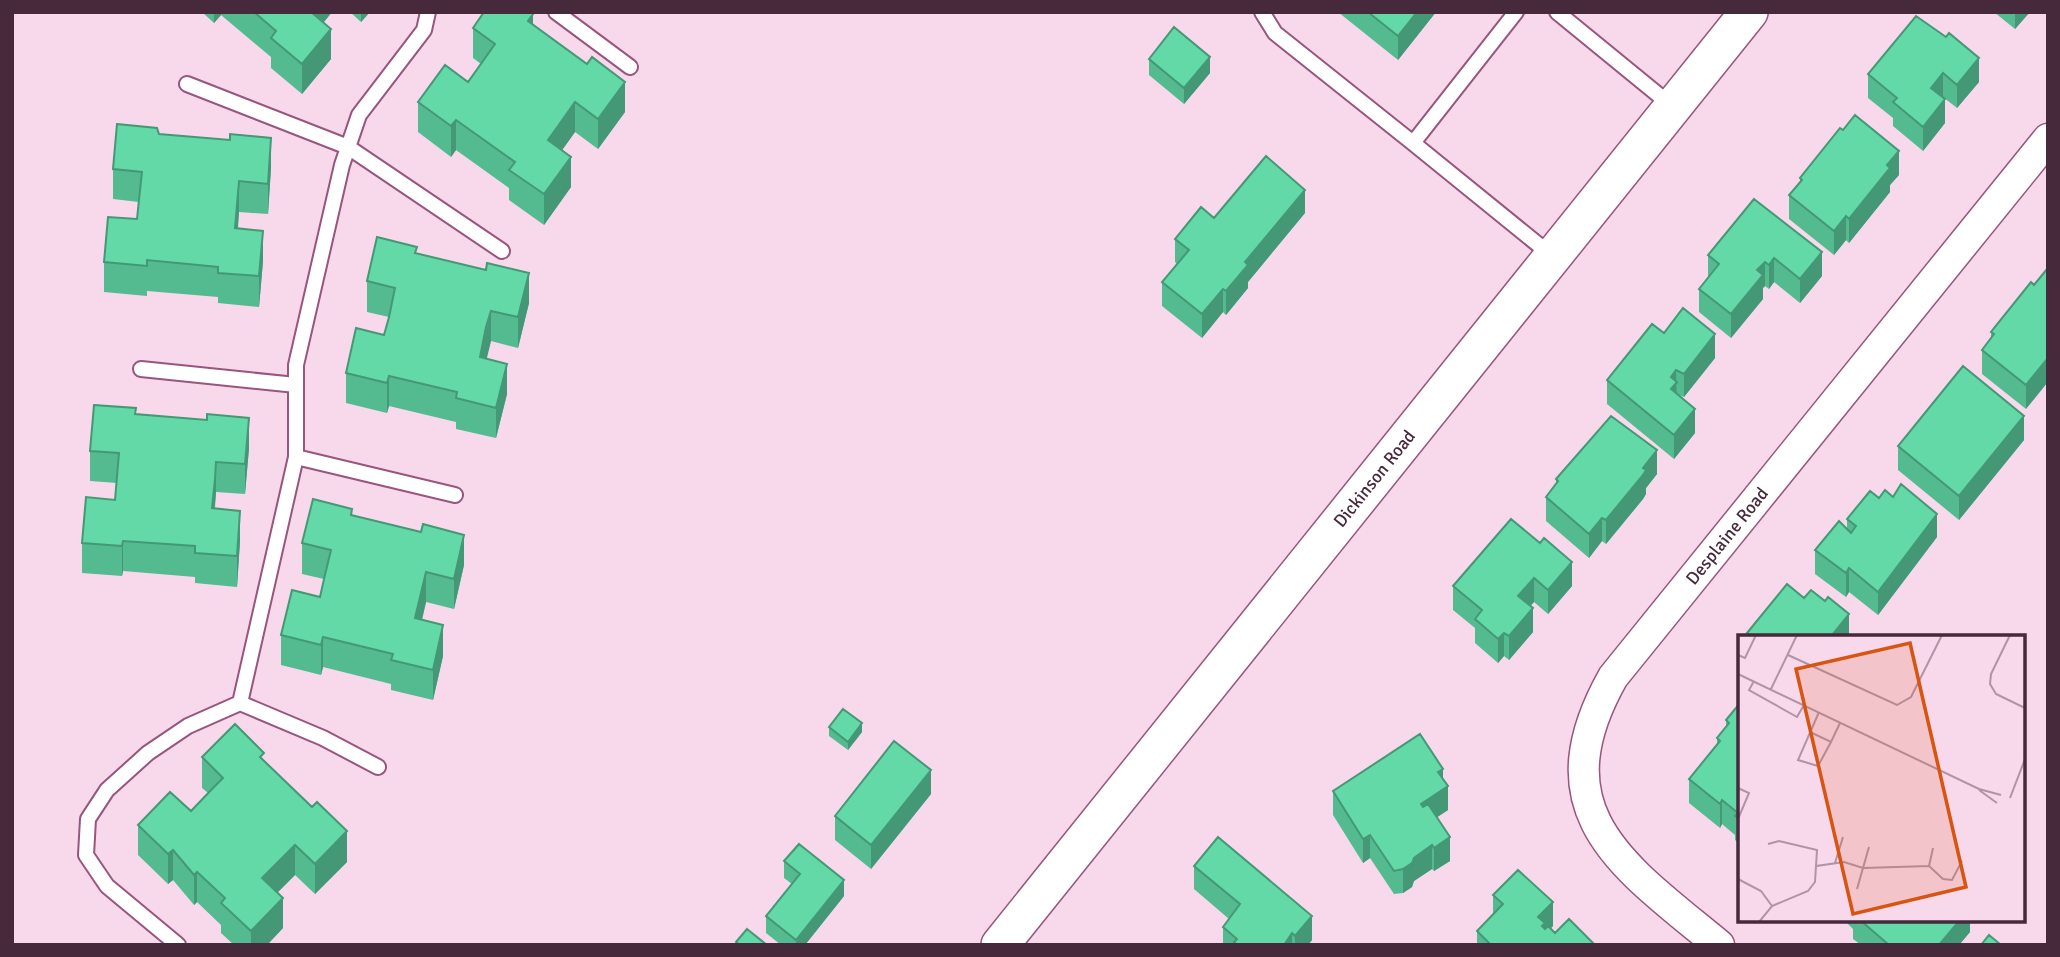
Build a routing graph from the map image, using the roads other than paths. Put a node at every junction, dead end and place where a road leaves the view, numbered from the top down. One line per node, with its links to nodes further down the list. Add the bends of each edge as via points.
1 (428, 12): 12 (lane, via 424,30 359,115)
2 (556, 12): 7 (lane)
3 (1262, 12): 11 (lane, via 1275,33)
4 (1516, 12): 11 (lane)
5 (1557, 12): 9 (lane)
6 (1749, 12): 9 (street, Dickinson Road)
7 (630, 67)
8 (187, 84): 12 (lane)
9 (1673, 107): 14 (street, Dickinson Road)
10 (2048, 139): 23 (street, Desplaine Road, via 1613,677 1594,710 1585,740 1583,775 1590,810 1608,846 1626,868)
11 (1413, 143): 14 (lane)
12 (348, 147): 13 (lane); 16 (lane, via 296,365)
13 (502, 251)
14 (1553, 256): 22 (street, Dickinson Road)
15 (141, 369): 16 (lane)
16 (296, 385): 17 (lane)
17 (296, 457): 18 (lane); 19 (lane)
18 (455, 495)
19 (240, 704): 20 (lane, via 313,733); 21 (lane, via 188,726 148,753 107,790 88,819 86,855 107,886)
20 (379, 767)
21 (178, 945)
22 (1000, 945)
23 (1718, 945)

